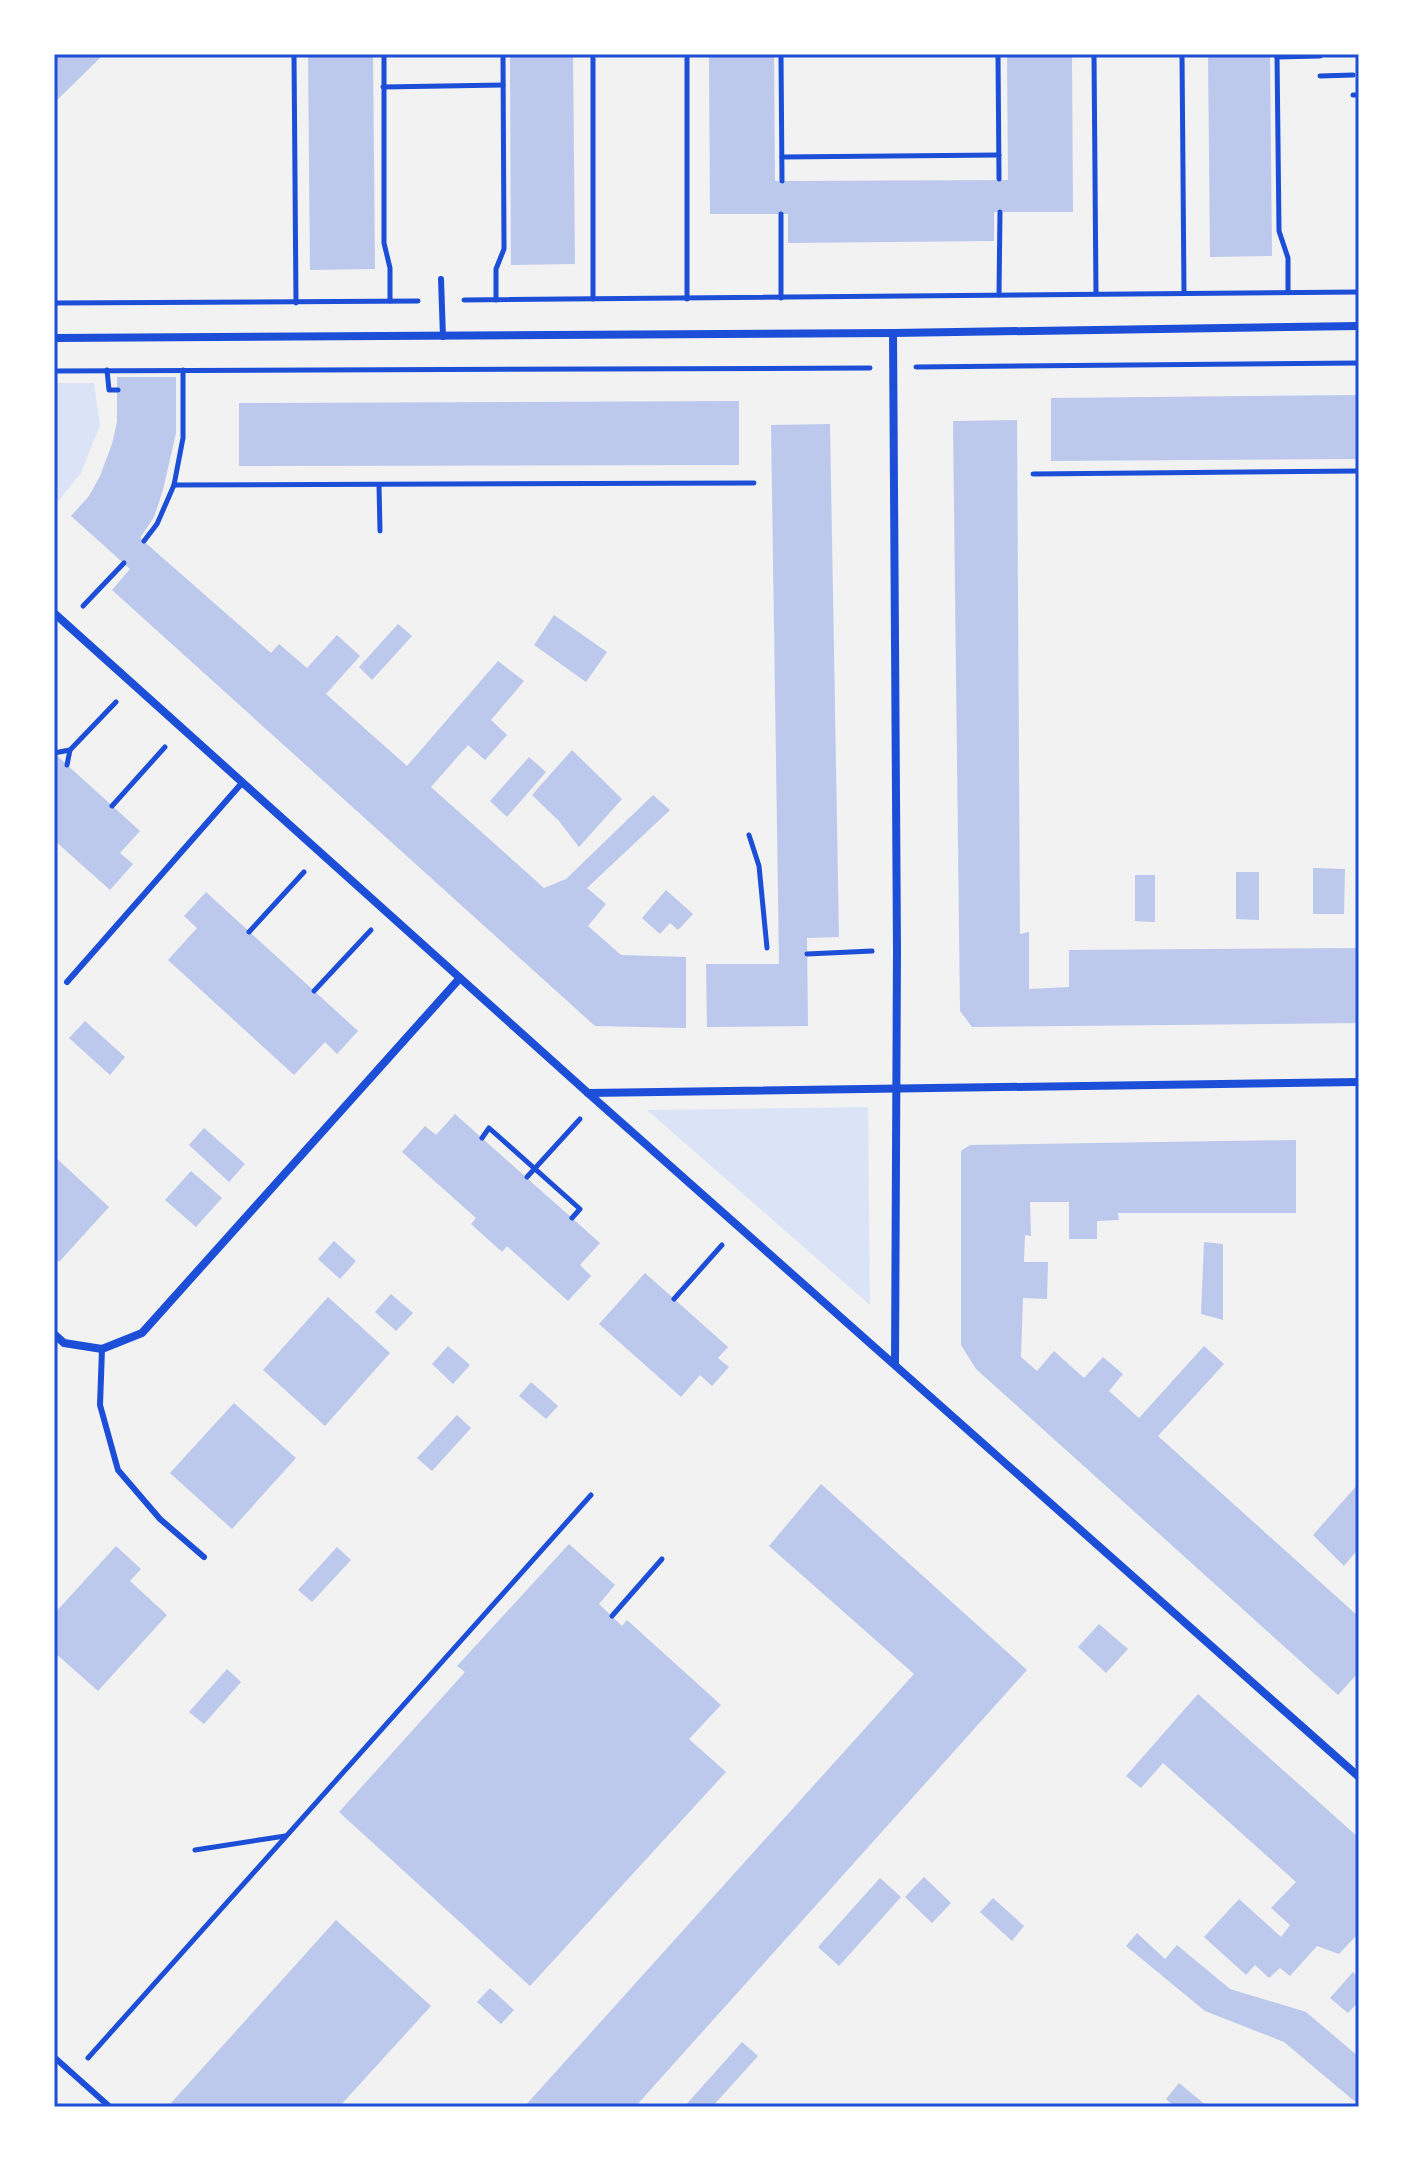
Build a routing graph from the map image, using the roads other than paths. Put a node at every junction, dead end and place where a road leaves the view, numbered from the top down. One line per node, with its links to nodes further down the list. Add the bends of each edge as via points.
1 (441, 279): 4 (lane)
2 (1359, 326): 3 (street)
3 (893, 333): 4 (street); 11 (street)
4 (443, 337): 5 (street)
5 (54, 338)
6 (54, 613): 7 (street)
7 (242, 783): 8 (street); 9 (lane)
8 (460, 978): 12 (street); 14 (street, via 142,1333)
9 (67, 982)
10 (1359, 1082): 11 (street)
11 (897, 1089): 12 (street); 15 (street)
12 (588, 1093): 15 (street)
13 (54, 1334): 14 (street, via 64,1343)
14 (102, 1349): 16 (lane, via 100,1405 118,1470 160,1519)
15 (895, 1363): 17 (street)
16 (204, 1557)
17 (1359, 1777)
18 (54, 2057): 19 (lane)
19 (110, 2107)

